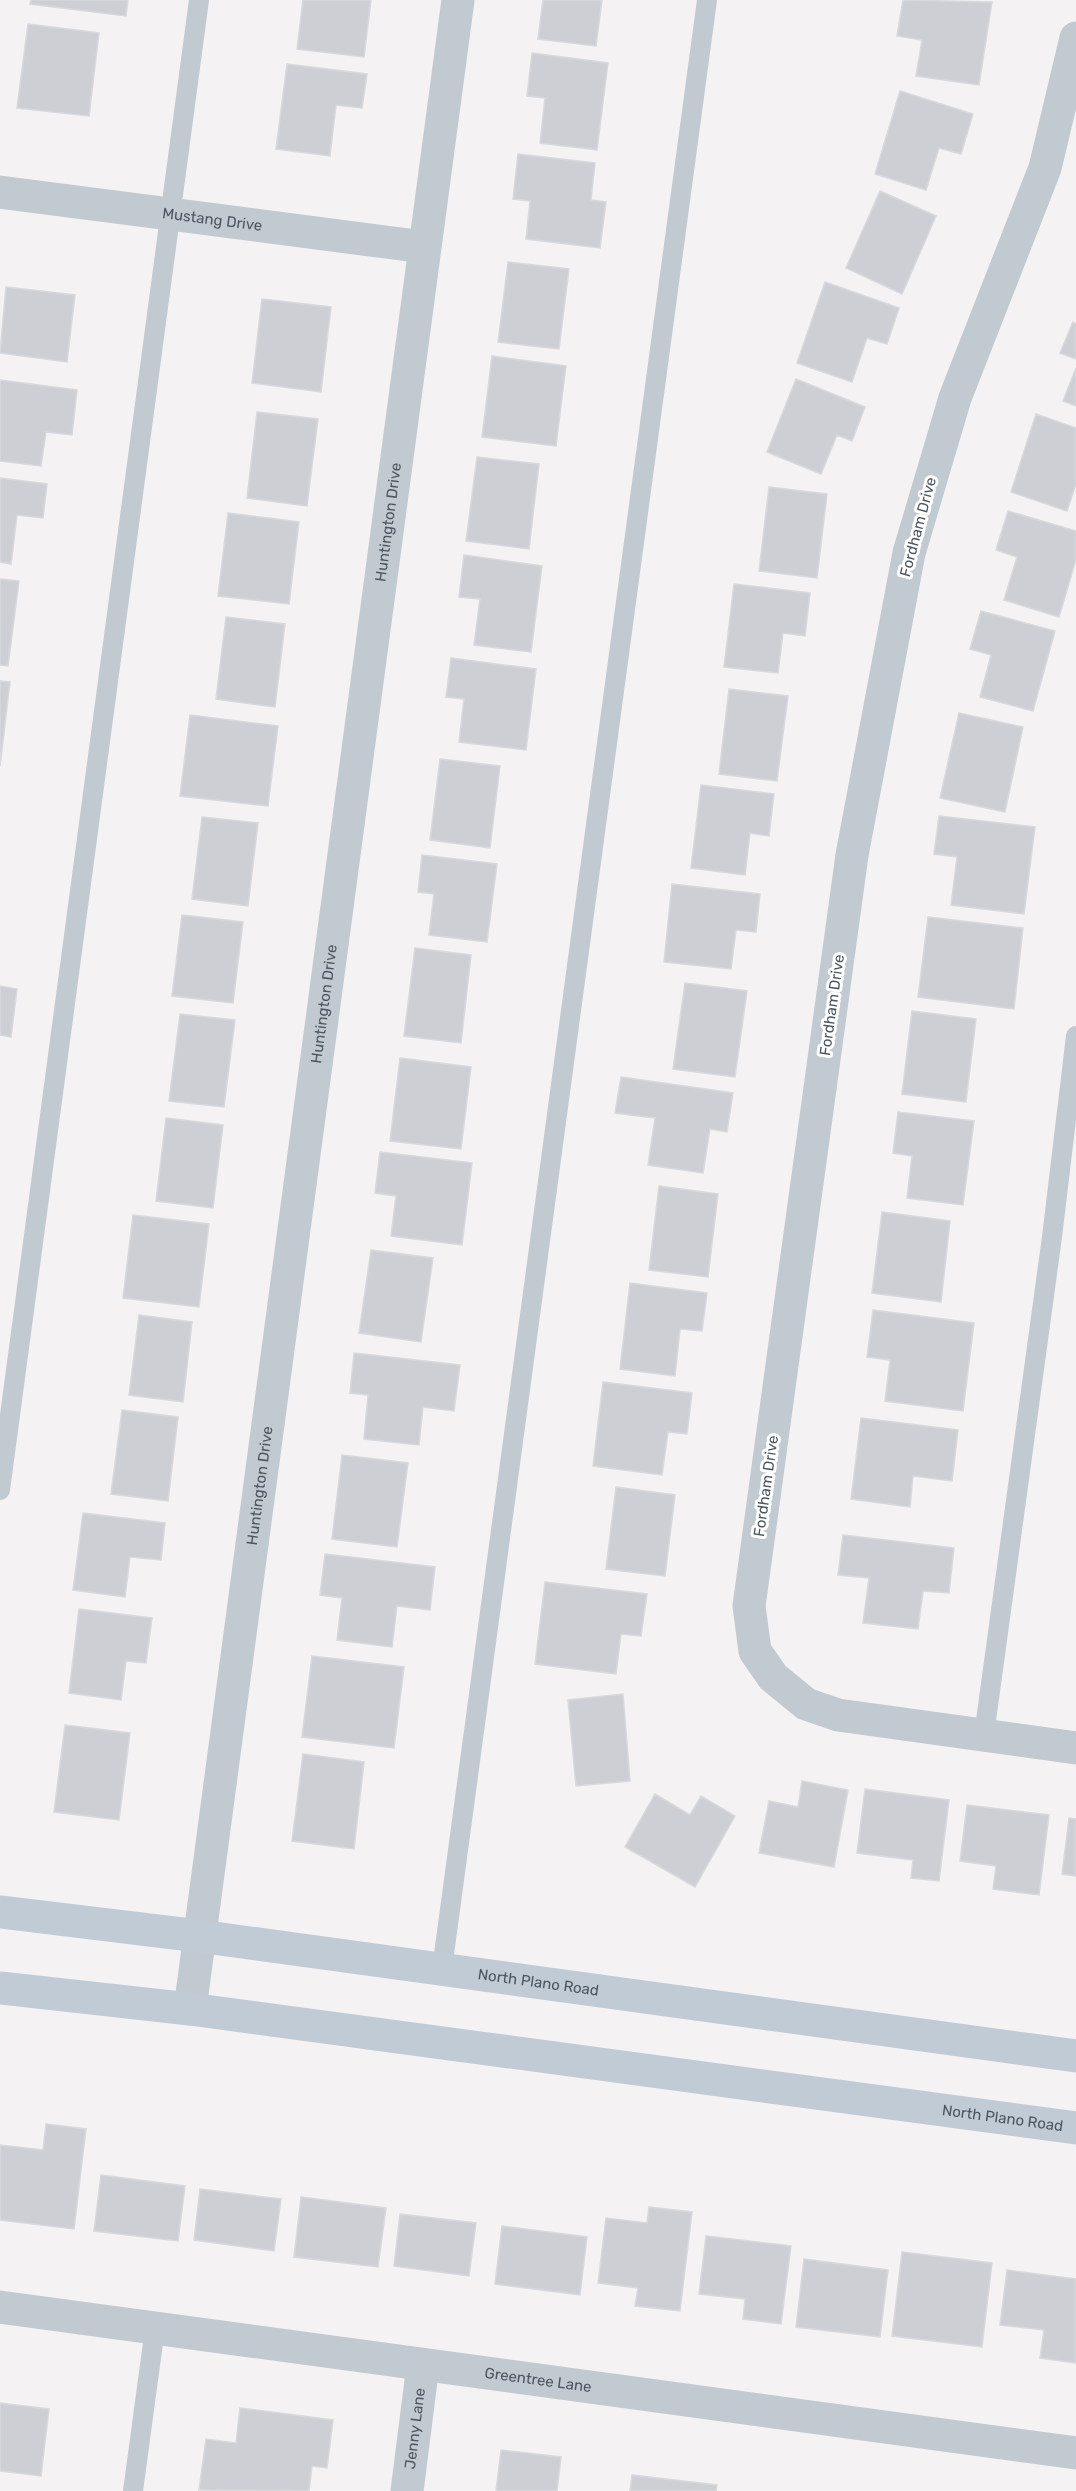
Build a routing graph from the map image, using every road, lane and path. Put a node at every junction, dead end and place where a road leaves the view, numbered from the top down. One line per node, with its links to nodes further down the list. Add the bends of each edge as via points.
1 (199, 0): 6 (lane)
2 (458, 0): 7 (street, Huntington Drive)
3 (707, 0): 14 (lane)
4 (1076, 38): 10 (street, Fordham Drive, via 1045,168 955,398 909,553 852,855 749,1606 755,1651 772,1677 806,1704 838,1715)
5 (0, 192): 6 (street, Mustang Drive)
6 (169, 214): 7 (street, Mustang Drive); 9 (lane)
7 (424, 247): 13 (street, Huntington Drive)
8 (1076, 1036): 10 (lane)
9 (0, 1490)
10 (984, 1736): 11 (street, Fordham Drive)
11 (1076, 1748)
12 (0, 1912): 13 (main road, North Plano Road)
13 (199, 1936): 14 (main road, North Plano Road); 16 (street, Huntington Drive)
14 (442, 1969): 17 (main road, North Plano Road)
15 (0, 1988): 16 (main road, North Plano Road)
16 (190, 2009): 18 (main road, North Plano Road)
17 (1076, 2056)
18 (1076, 2128)
19 (0, 2307): 20 (street, Greentree Lane)
20 (155, 2328): 21 (street, Greentree Lane); 23 (lane)
21 (423, 2365): 22 (street, Greentree Lane); 24 (street, Jenny Lane)
22 (1076, 2453)
23 (133, 2491)
24 (407, 2491)

